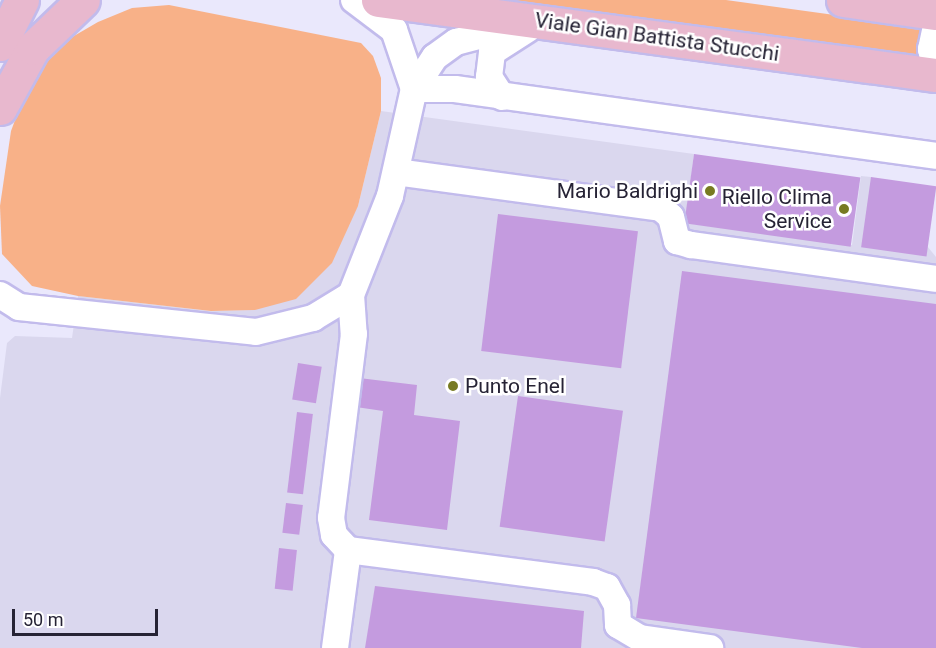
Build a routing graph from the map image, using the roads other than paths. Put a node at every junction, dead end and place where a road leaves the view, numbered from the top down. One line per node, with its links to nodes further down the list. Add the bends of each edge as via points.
1 (22, 0): 8 (main road)
2 (83, 0): 12 (main road, via 33,48)
3 (354, 0): 10 (lane, via 394,30)
4 (378, 0): 7 (main road, Viale Gian Battista Stucchi)
5 (843, 0): 6 (main road)
6 (932, 13): 9 (lane, via 931,49)
7 (544, 22): 9 (main road, Viale Gian Battista Stucchi); 10 (lane, via 507,26 456,42 435,57); 11 (lane, via 492,52 489,77)
8 (0, 44)
9 (936, 73)
10 (414, 89): 11 (lane); 14 (lane)
11 (502, 97): 13 (lane)
12 (0, 108)
13 (936, 156)
14 (396, 171): 15 (lane, via 661,208 671,217 677,241 692,245); 16 (lane)
15 (936, 279)
16 (351, 295): 17 (lane, via 313,318 256,332); 18 (lane, via 354,334 331,518 334,535)
17 (6, 306)
18 (348, 550): 19 (lane, via 607,586 617,605); 20 (lane)
19 (615, 637): 21 (lane)
20 (335, 648)
21 (710, 648)

